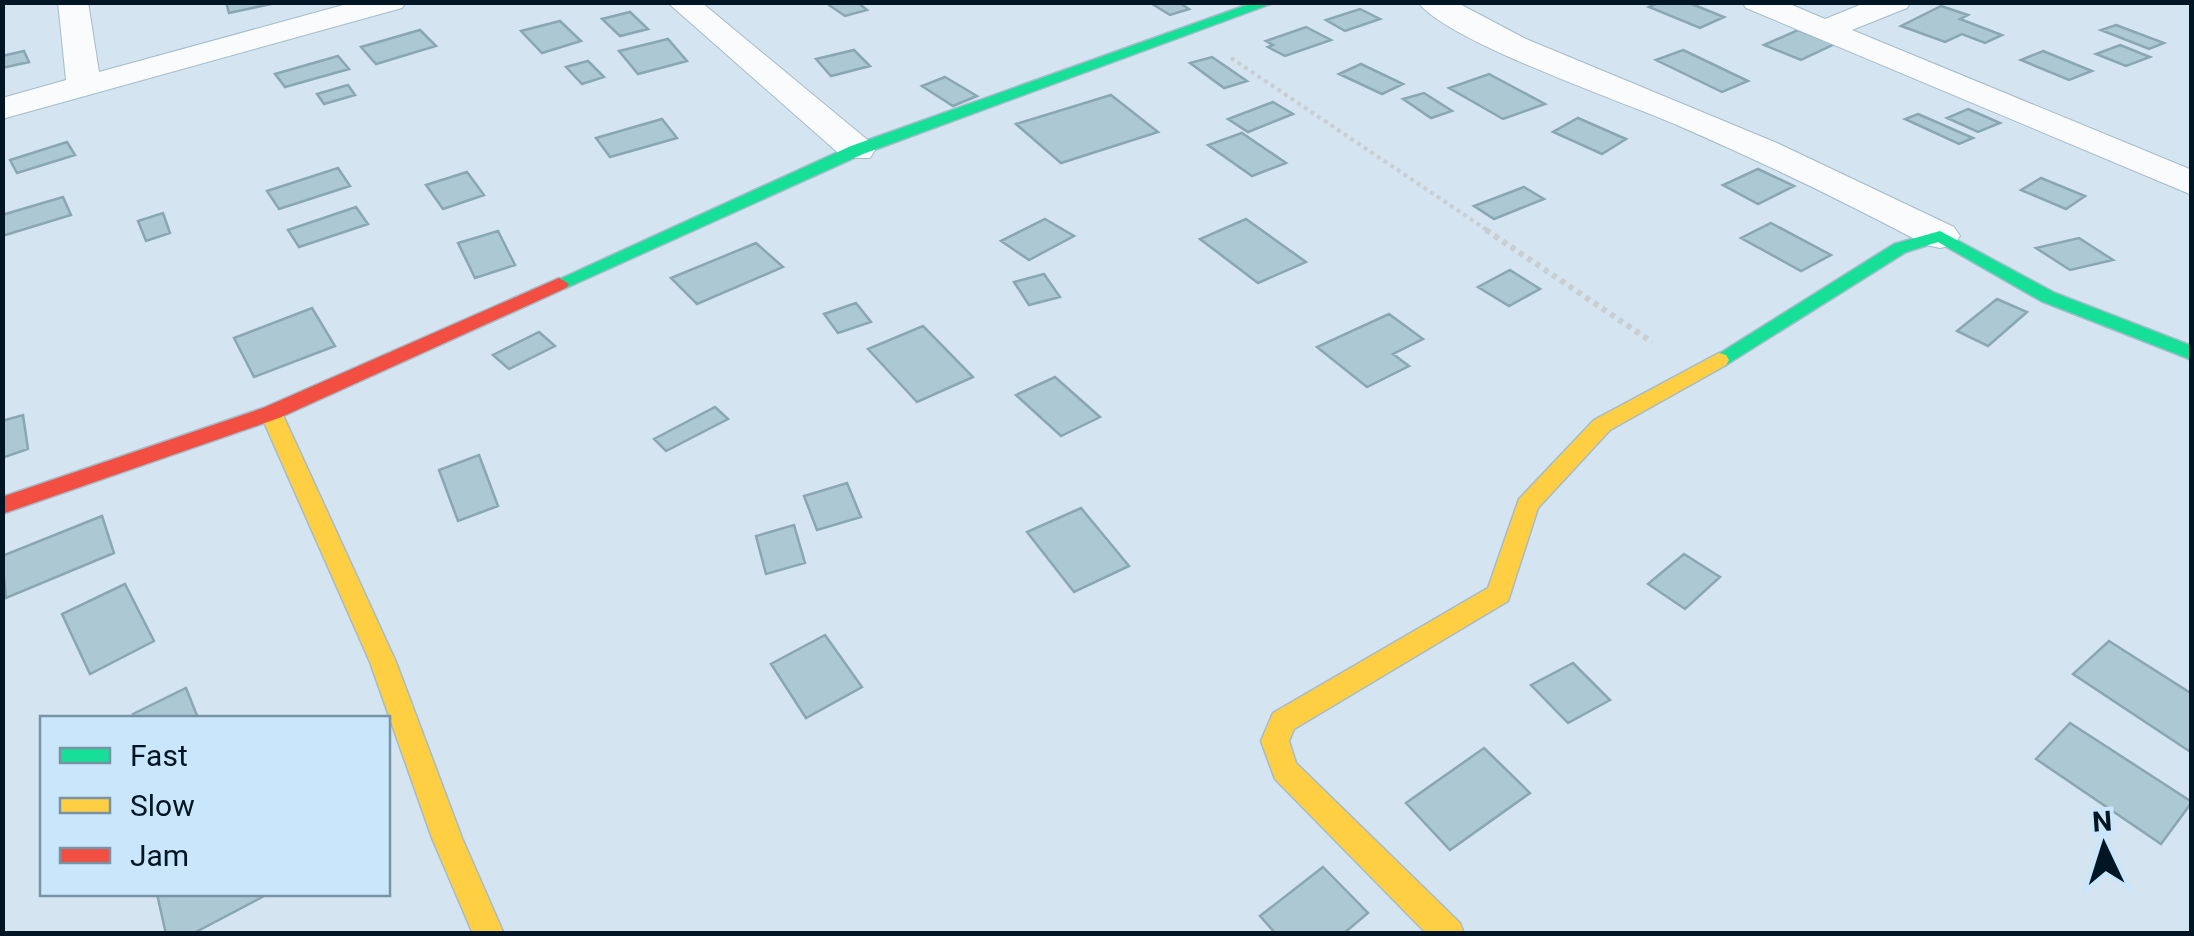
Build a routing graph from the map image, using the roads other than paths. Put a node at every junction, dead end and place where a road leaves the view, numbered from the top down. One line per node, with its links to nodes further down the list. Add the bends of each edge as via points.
1 (73, 2): 9 (street)
2 (391, 2): 9 (street)
3 (682, 2): 11 (street)
4 (1269, 2): 11 (street)
5 (1434, 2): 13 (street, via 1465,24 1794,161)
6 (1756, 2): 8 (street)
7 (1896, 2): 8 (street)
8 (1826, 29): 12 (street)
9 (84, 86): 10 (street)
10 (2, 109)
11 (856, 150): 15 (street)
12 (2192, 184)
13 (1940, 236): 14 (street, via 2048,297); 18 (street, via 1900,248 1602,425 1527,505 1499,594 1283,721 1274,741 1285,770)
14 (2192, 354)
15 (270, 413): 16 (street); 17 (street, via 382,662)
16 (2, 506)
17 (489, 934)
18 (1449, 934)

